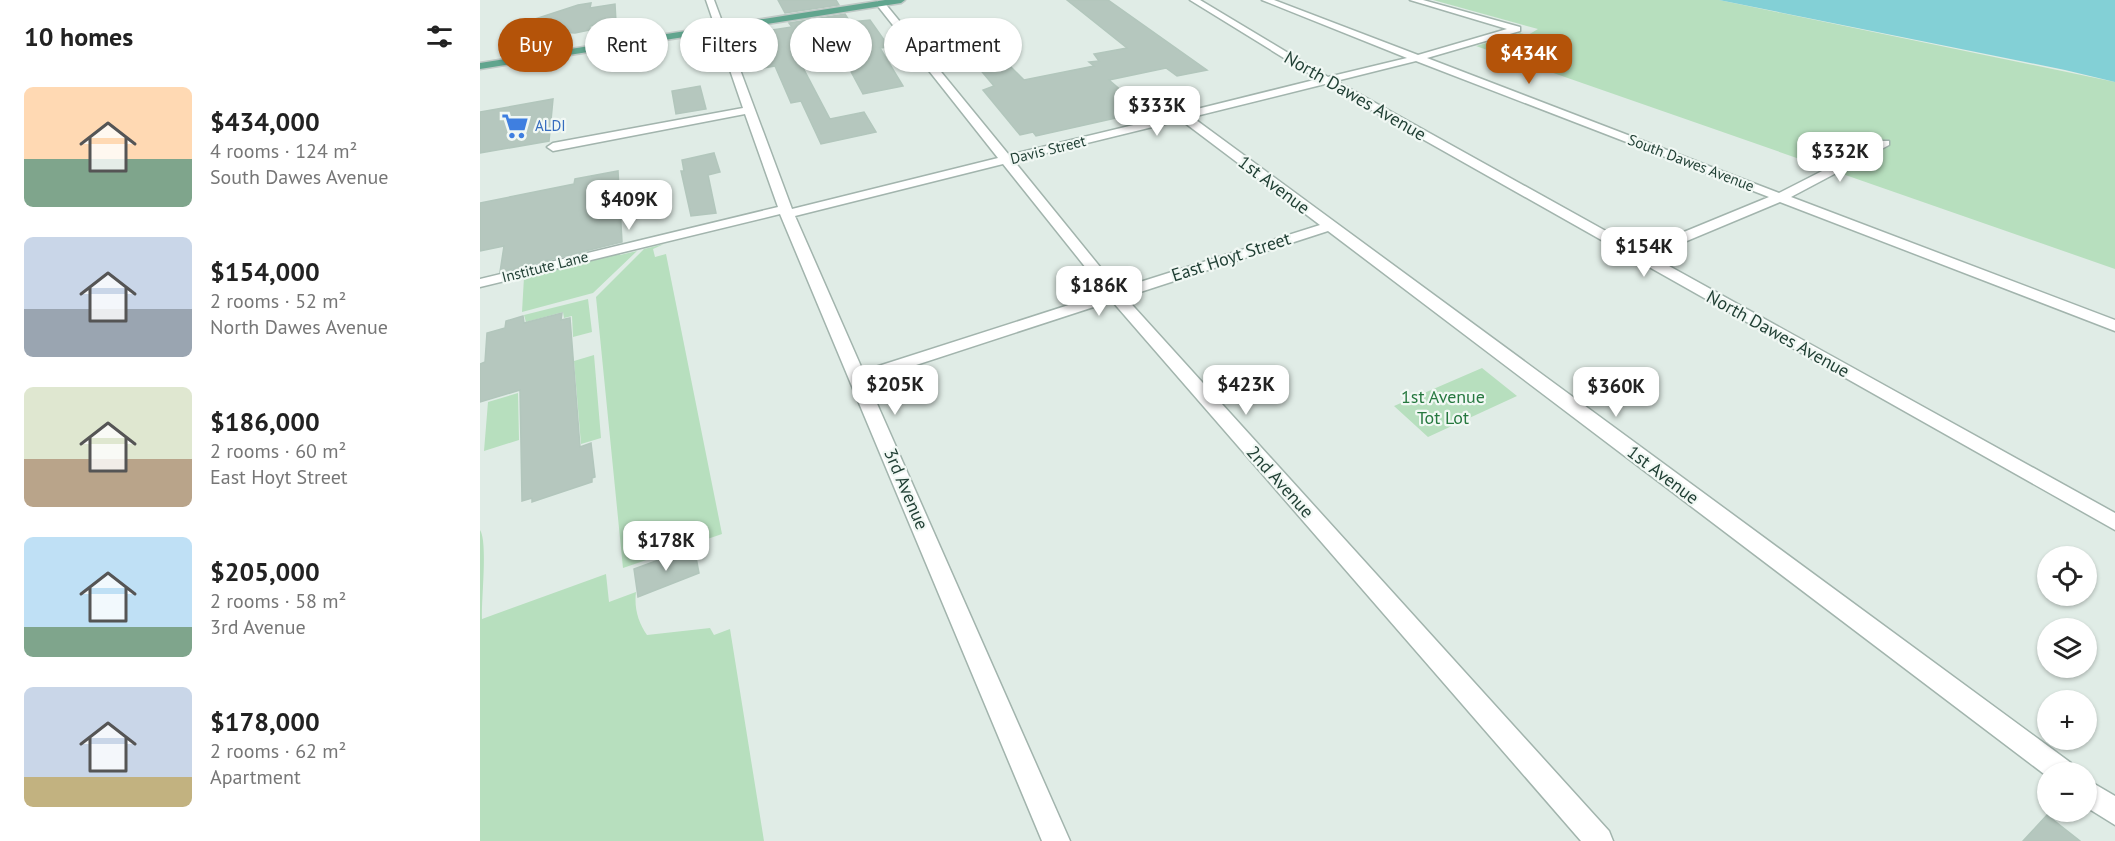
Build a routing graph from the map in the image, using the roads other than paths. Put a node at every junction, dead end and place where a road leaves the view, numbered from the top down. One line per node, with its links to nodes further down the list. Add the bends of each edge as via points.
1 (710, 0): 7 (street, 3rd Avenue)
2 (901, 0): 6 (main road)
3 (1194, 0): 13 (street, North Dawes Avenue)
4 (1266, 0): 10 (street, South Dawes Avenue)
5 (1414, 0): 10 (street, Davis Street, via 1517,29)
6 (880, 3): 8 (main road); 19 (street, 2nd Avenue)
7 (716, 18)
8 (778, 19)
9 (680, 34): 11 (main road)
10 (1417, 58): 13 (street, Davis Street); 20 (street, South Dawes Avenue)
11 (480, 66)
12 (735, 72): 15 (street, 3rd Avenue)
13 (1326, 80): 16 (street, Davis Street); 23 (street, North Dawes Avenue)
14 (1150, 91): 16 (street, 1st Avenue)
15 (748, 110): 18 (street); 21 (street, 3rd Avenue)
16 (1182, 116): 19 (street, Davis Street); 22 (street, 1st Avenue)
17 (1885, 143): 20 (street)
18 (553, 147)
19 (1006, 160): 21 (street, Davis Street); 25 (street, 2nd Avenue)
20 (1781, 198): 23 (street); 26 (street, South Dawes Avenue)
21 (787, 212): 24 (street, Institute Lane); 27 (street, 3rd Avenue)
22 (1329, 226): 25 (street, East Hoyt Street); 29 (street, 1st Avenue)
23 (1638, 256): 28 (street, North Dawes Avenue)
24 (480, 283)
25 (1114, 294): 27 (street, East Hoyt Street); 33 (street, 2nd Avenue)
26 (2115, 326)
27 (859, 378): 32 (street, 3rd Avenue)
28 (2115, 522)
29 (2049, 762)
30 (2097, 799): 31 (street)
31 (2115, 812)
32 (1056, 841)
33 (1599, 841)

